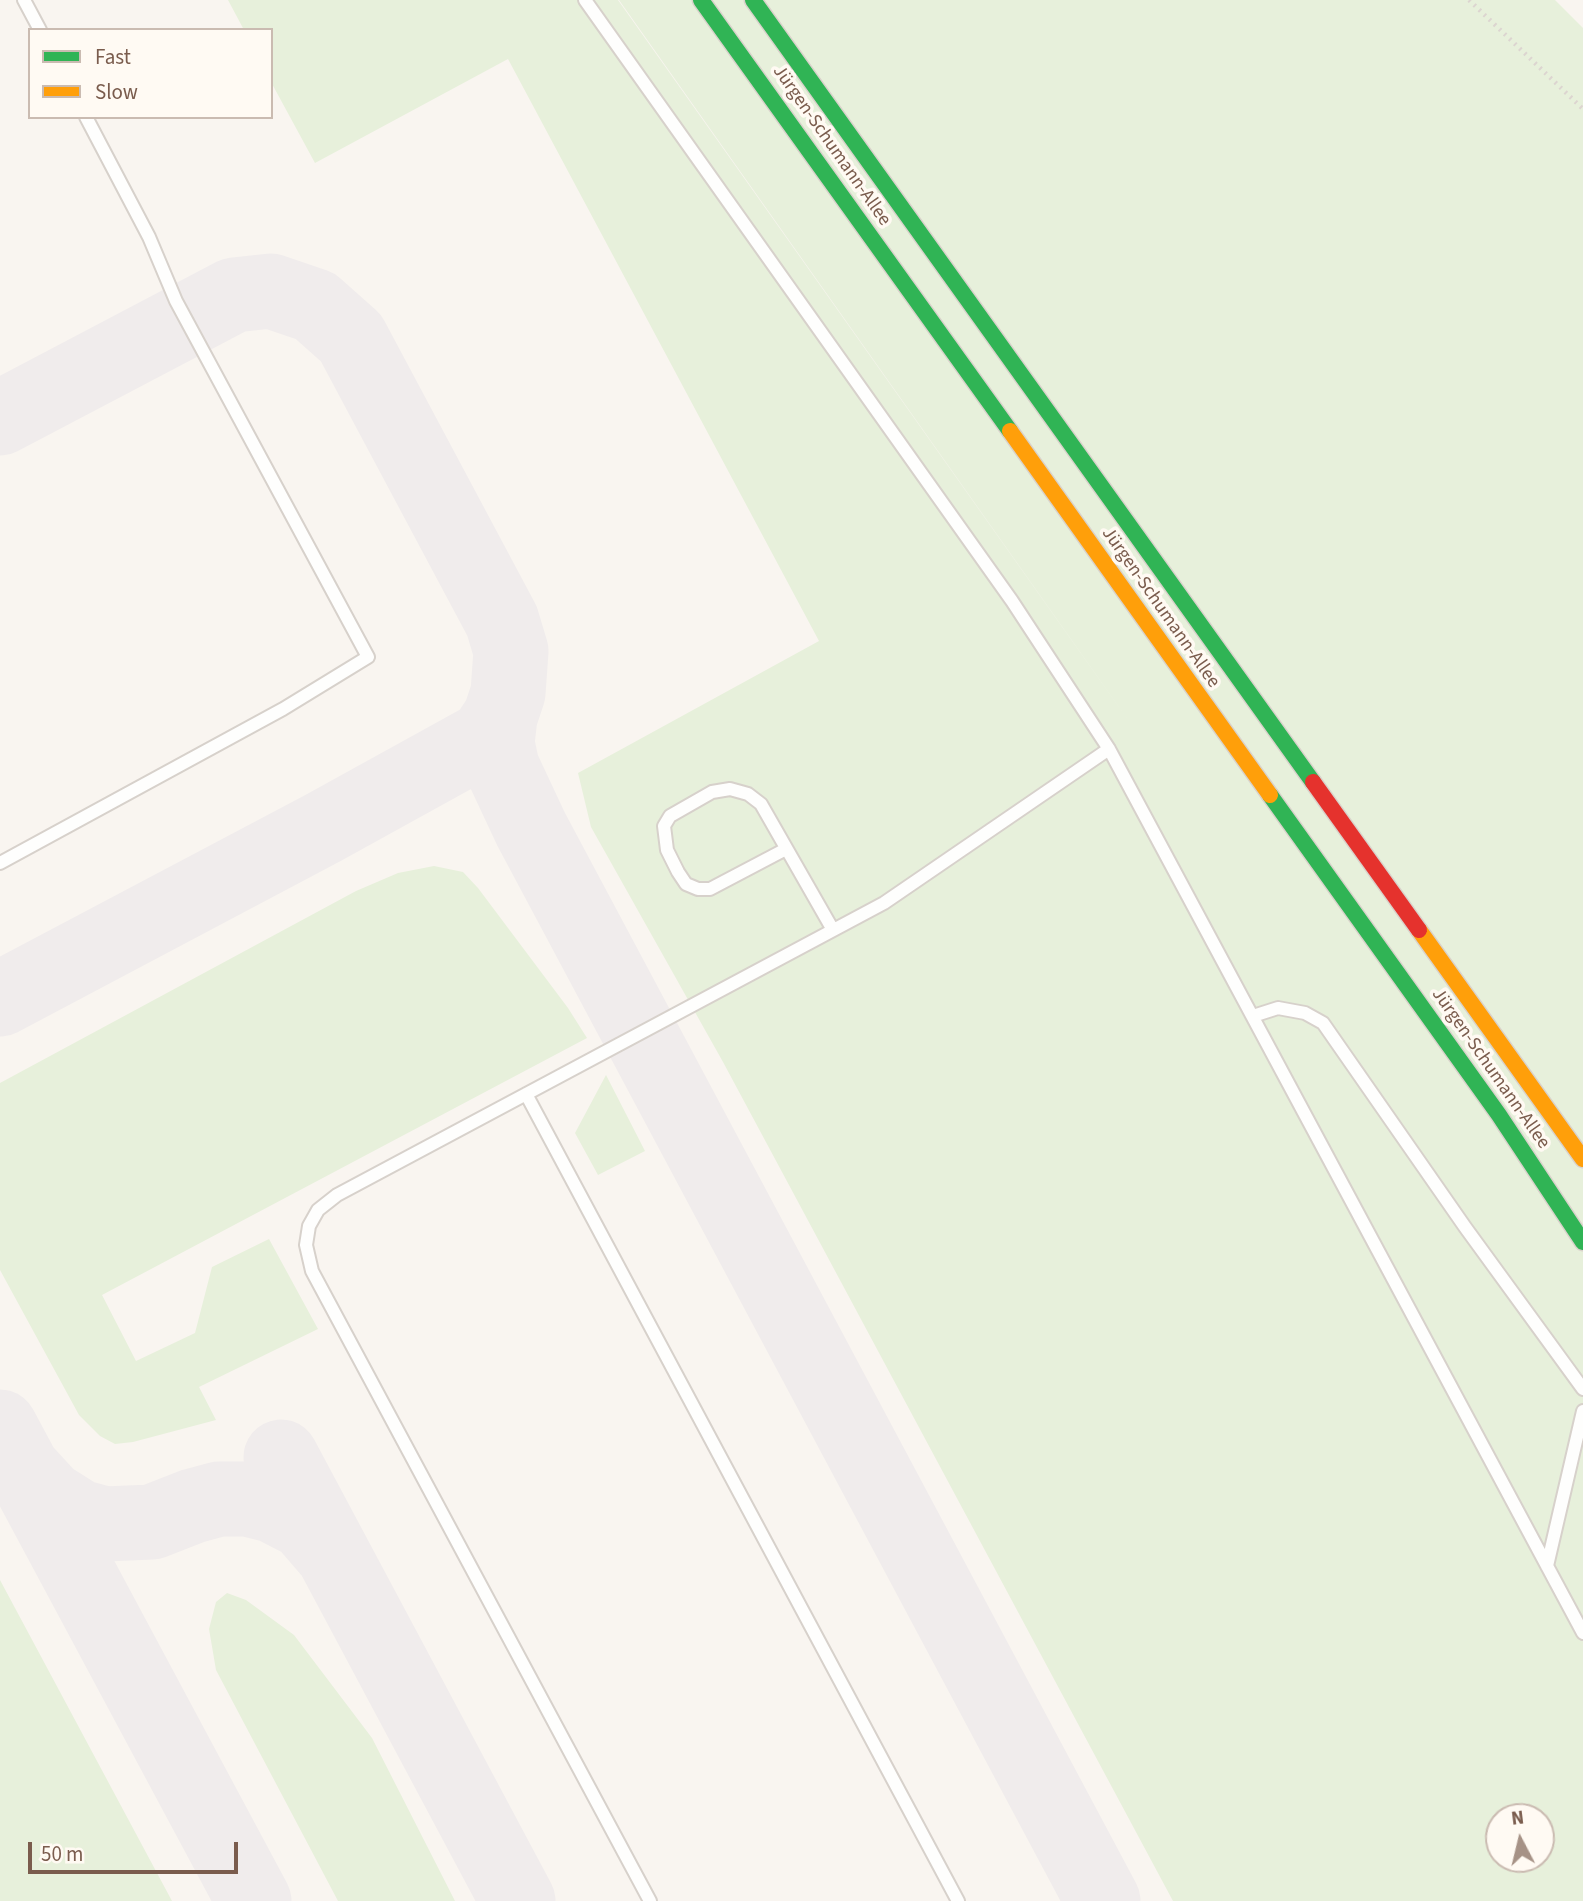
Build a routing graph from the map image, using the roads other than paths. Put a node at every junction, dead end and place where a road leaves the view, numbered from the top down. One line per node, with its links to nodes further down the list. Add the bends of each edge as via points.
1 (24, 0): 5 (lane)
2 (585, 0): 7 (lane, via 1012,601)
3 (701, 0): 14 (street, Jürgen-Schumann-Allee, via 1499,1115)
4 (753, 0): 13 (street, Jürgen-Schumann-Allee)
5 (39, 28)
6 (87, 119): 9 (lane, via 149,236 176,301 368,657 283,709)
7 (1109, 749): 10 (lane, via 905,890); 11 (lane)
8 (786, 849): 8 (lane, via 761,804 730,789 712,792 670,816 664,826 667,850 678,872 686,884 698,889 710,889); 10 (lane)
9 (0, 863)
10 (833, 930): 12 (lane)
11 (1252, 1016): 15 (lane, via 1278,1008 1305,1013 1323,1023); 17 (lane)
12 (526, 1094): 19 (lane, via 337,1195 318,1210 306,1245 312,1271); 20 (lane)
13 (1583, 1159)
14 (1583, 1242)
15 (1583, 1389)
16 (1583, 1411): 17 (lane)
17 (1547, 1566): 18 (lane)
18 (1583, 1633)
19 (650, 1901)
20 (958, 1901)

